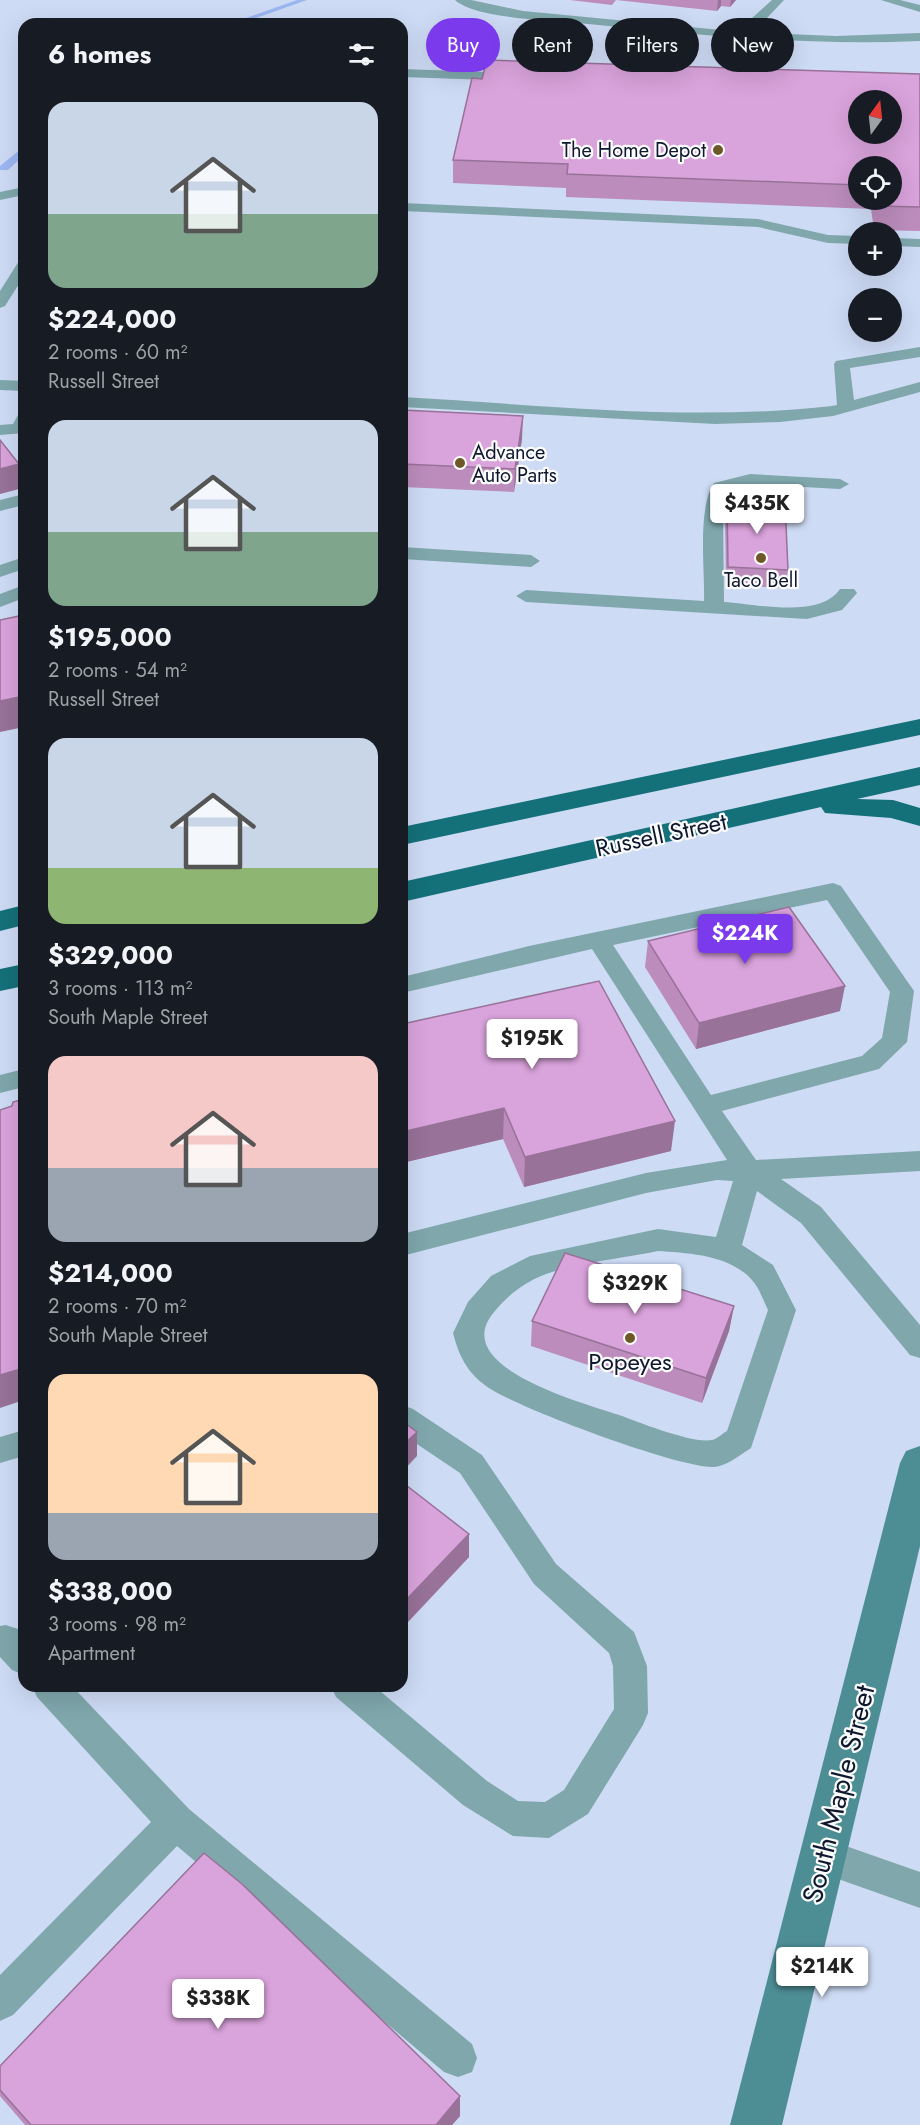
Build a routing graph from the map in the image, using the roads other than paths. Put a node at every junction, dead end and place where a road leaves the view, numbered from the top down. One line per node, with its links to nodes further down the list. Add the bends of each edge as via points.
1 (461, 0): 6 (lane, via 506,11)
2 (778, 0): 5 (lane)
3 (887, 0): 4 (lane)
4 (920, 9)
5 (768, 14): 6 (lane, via 742,28); 8 (lane, via 774,27)
6 (709, 33): 8 (lane)
7 (920, 37): 8 (lane)
8 (797, 40)
9 (408, 73): 10 (lane)
10 (531, 78)
11 (18, 192): 12 (lane)
12 (0, 196)
13 (408, 207): 14 (lane, via 758,223)
14 (848, 240)
15 (902, 242): 16 (lane)
16 (920, 243)
17 (18, 274): 18 (lane)
18 (0, 303)
19 (920, 351): 25 (lane, via 842,364)
20 (0, 385): 21 (lane)
21 (18, 386)
22 (920, 387): 25 (lane)
23 (920, 400): 26 (lane, via 801,426 552,422)
24 (408, 402): 25 (lane, via 715,419 780,417)
25 (846, 407)
26 (408, 414)
27 (18, 428): 28 (lane)
28 (0, 430)
29 (840, 484): 40 (lane, via 750,479 720,488 714,504)
30 (18, 501): 31 (lane)
31 (0, 506)
32 (408, 553): 33 (lane)
33 (531, 561)
34 (18, 565): 35 (lane)
35 (0, 571)
36 (847, 593): 40 (lane, via 841,603 827,610 807,613)
37 (18, 594): 39 (lane)
38 (526, 596): 40 (lane)
39 (0, 601)
40 (714, 607)
41 (920, 727): 45 (highway)
42 (920, 776): 43 (highway, Russell Street)
43 (797, 805): 44 (highway, via 893,809); 46 (highway, Russell Street)
44 (920, 817)
45 (408, 835)
46 (408, 891)
47 (18, 916): 48 (highway)
48 (0, 921)
49 (598, 940): 52 (lane); 55 (lane); 55 (lane, via 833,891 902,991 894,1042 870,1063)
50 (18, 976): 51 (highway)
51 (0, 980)
52 (408, 985)
53 (18, 1080): 54 (lane)
54 (0, 1084)
55 (705, 1106): 57 (lane)
56 (920, 1161): 57 (lane)
57 (749, 1171): 58 (lane, via 717,1170 646,1183); 59 (lane); 60 (lane, via 811,1215)
58 (408, 1243)
59 (726, 1251): 59 (lane, via 761,1269 782,1310 740,1439 715,1454 680,1449 528,1396 496,1377 473,1354 468,1333 478,1310 501,1284 540,1264 658,1240 693,1242)
60 (920, 1346)
61 (408, 1422): 68 (lane, via 471,1464 545,1574 622,1643 630,1666 631,1713 576,1802 549,1820 513,1818 475,1793)
62 (18, 1445): 63 (lane)
63 (0, 1450)
64 (920, 1463): 70 (main road, South Maple Street)
65 (0, 1641): 66 (lane, via 6,1640)
66 (18, 1653)
67 (55, 1692): 69 (lane)
68 (355, 1692)
69 (176, 1822): 72 (lane); 73 (lane)
70 (823, 1856): 71 (lane); 74 (main road, South Maple Street)
71 (920, 1890)
72 (0, 2002)
73 (458, 2058)
74 (756, 2125)

